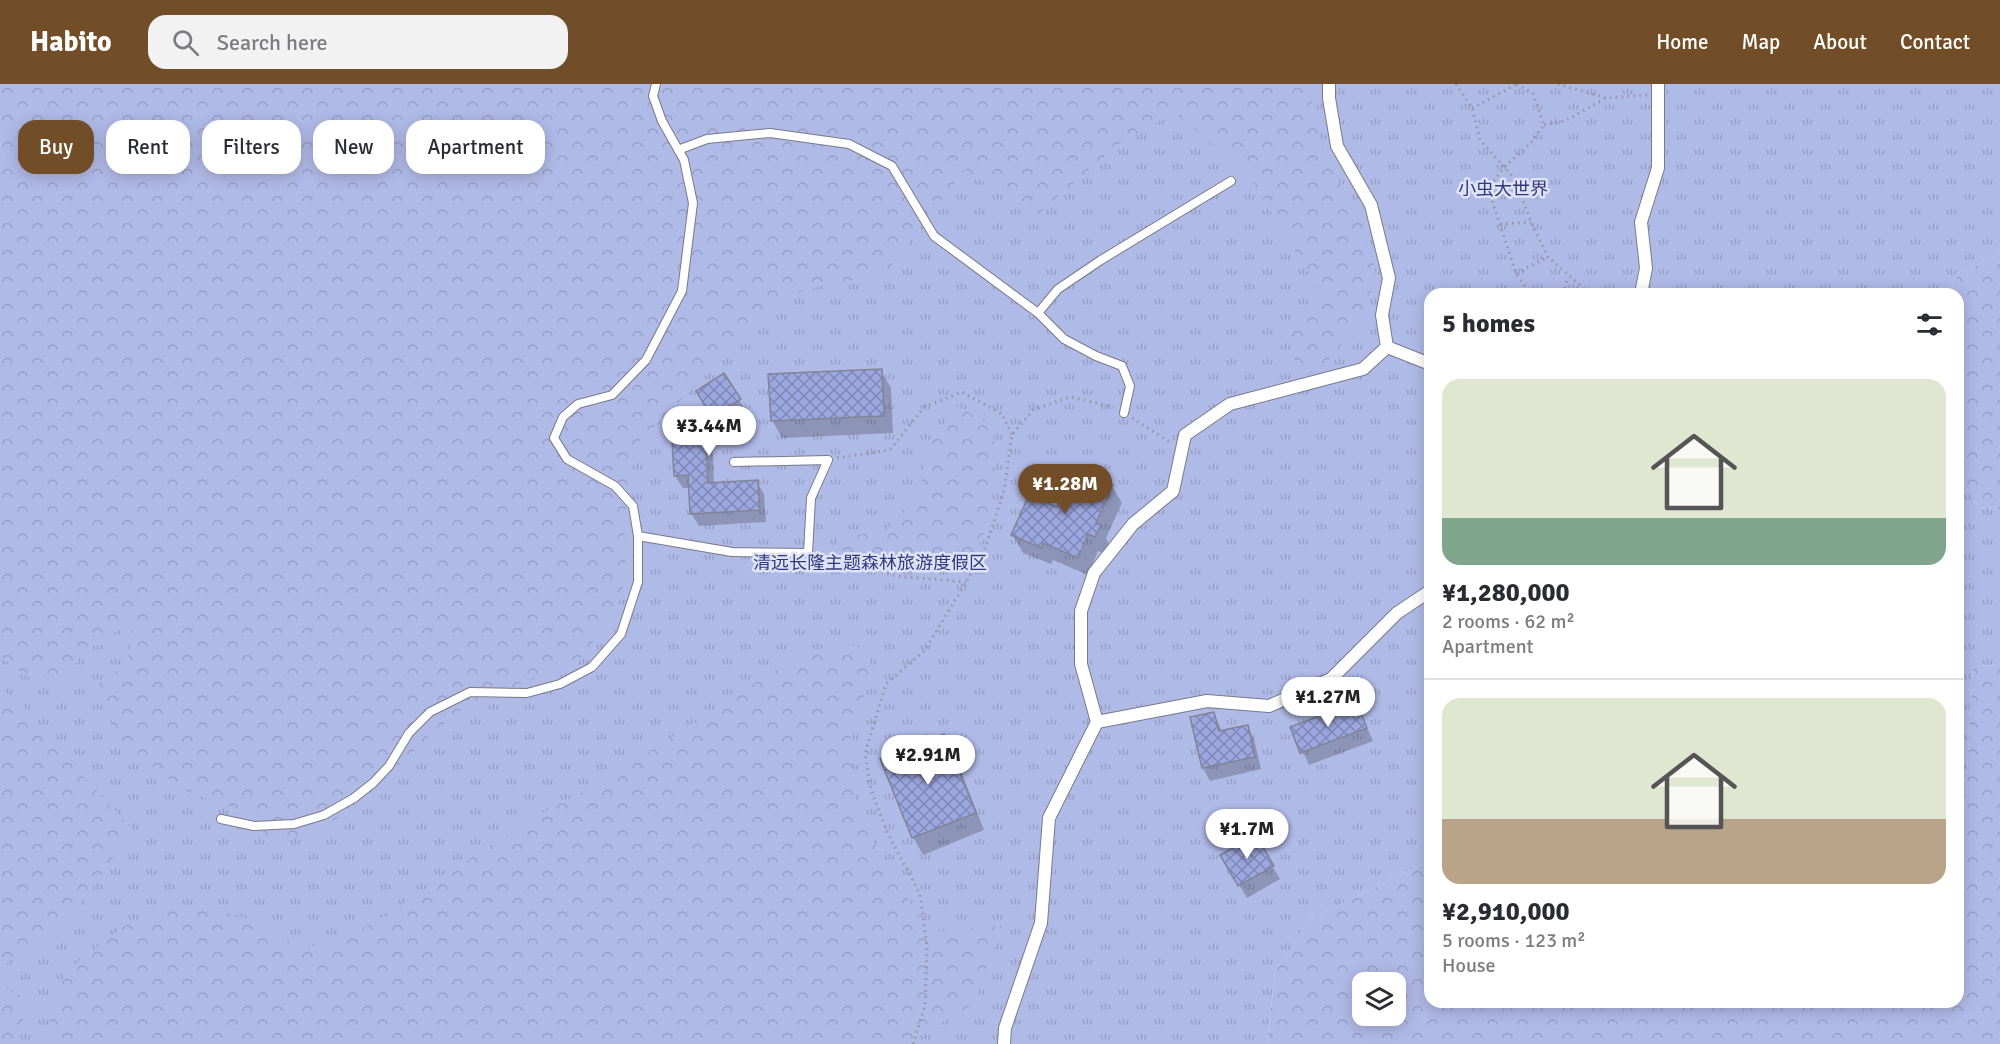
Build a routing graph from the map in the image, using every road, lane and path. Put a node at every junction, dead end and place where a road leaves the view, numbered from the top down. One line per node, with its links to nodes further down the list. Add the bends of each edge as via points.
1 (656, 84): 10 (lane, via 653,96)
2 (1329, 84): 23 (street, via 1337,146 1371,205 1389,278 1382,315)
3 (1456, 84): 8 (path)
4 (1517, 84): 8 (path); 9 (path, via 1533,94)
5 (1558, 84): 7 (path)
6 (1658, 89): 7 (path); 21 (street, via 1658,168 1641,222 1646,268)
7 (1606, 98): 9 (path, via 1565,121)
8 (1472, 108): 11 (path, via 1480,140)
9 (1544, 125): 11 (path, via 1530,144)
10 (678, 150): 22 (lane, via 707,139 770,133 849,144 892,166 934,236); 30 (lane, via 684,160 693,203 682,291 646,360 612,395 578,404 564,417 554,438 567,459 615,486 633,506)
11 (1504, 166): 13 (path, via 1515,178); 14 (path, via 1488,189)
12 (1231, 181): 22 (lane, via 1058,289)
13 (1531, 222): 14 (path); 15 (path)
14 (1500, 224): 16 (path)
15 (1548, 257): 16 (path); 17 (path)
16 (1516, 273): 18 (path)
17 (1568, 276): 19 (path); 20 (path)
18 (1526, 288)
19 (1565, 288)
20 (1583, 288)
21 (1642, 288)
22 (1038, 313): 25 (lane, via 1064,339 1122,366 1130,386)
23 (1387, 347): 24 (street); 27 (street, via 1363,369 1230,404 1185,435)
24 (1424, 362)
25 (1124, 413): 26 (path, via 1070,397 1033,410); 27 (path)
26 (1012, 435): 28 (path, via 1002,414 962,392 924,407 890,450); 32 (path, via 1004,491 983,554)
27 (1182, 449): 34 (street, via 1173,491 1133,524 1094,573 1081,611 1082,664)
28 (828, 460): 29 (lane); 31 (lane, via 811,498)
29 (734, 462)
30 (638, 536): 31 (lane, via 732,552); 35 (lane, via 638,582 621,634 592,667 560,684 527,693 470,692 430,712 409,733 389,766 373,783 324,815 294,824 254,826)
31 (808, 553): 32 (path, via 896,576)
32 (966, 582): 36 (path, via 925,650 886,684 865,753 871,790 887,832 920,894 927,946 925,1006)
33 (1424, 595): 34 (street, via 1397,613 1331,679 1269,706 1207,701)
34 (1097, 722): 37 (street, via 1049,818 1041,923 1005,1028)
35 (221, 819)
36 (913, 1044)
37 (1004, 1044)

